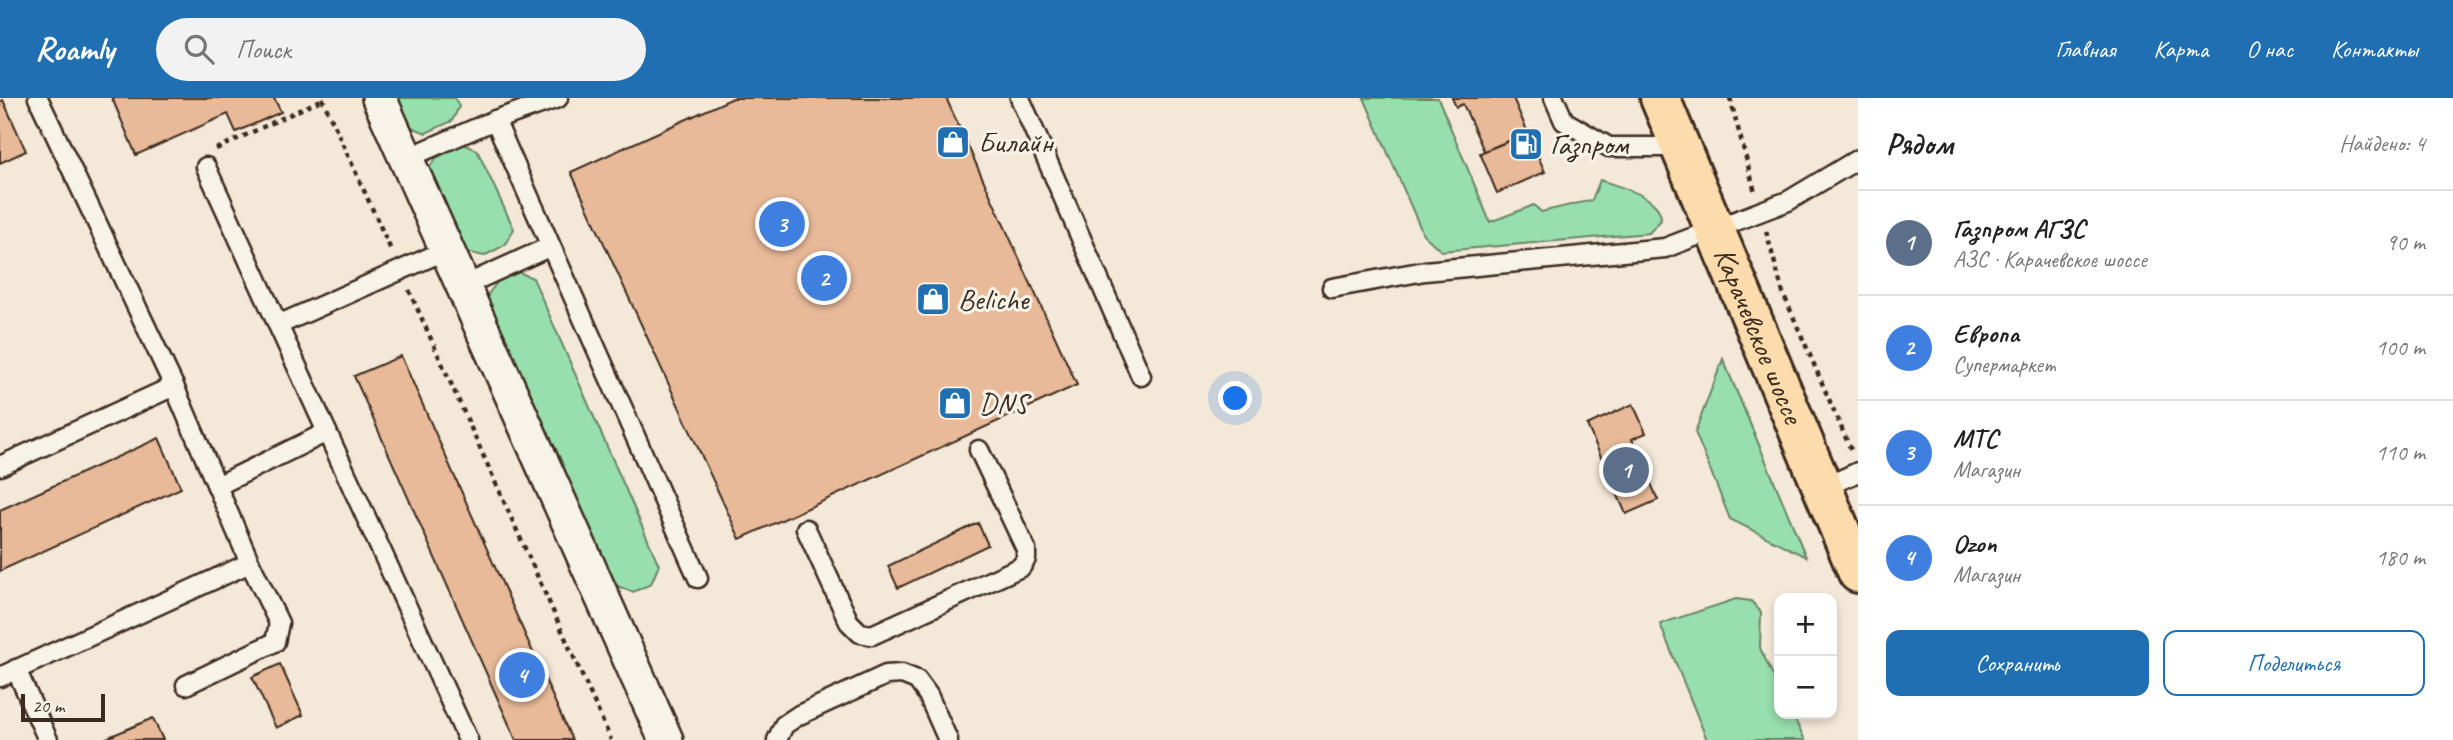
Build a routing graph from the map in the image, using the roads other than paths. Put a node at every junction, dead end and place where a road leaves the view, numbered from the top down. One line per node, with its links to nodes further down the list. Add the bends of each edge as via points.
1 (38, 98): 19 (lane)
2 (379, 98): 9 (street)
3 (558, 98): 7 (lane)
4 (1020, 98): 18 (lane)
5 (1554, 98): 8 (lane, via 1563,121 1609,148)
6 (1660, 98): 8 (highway, Карачевское шоссе)
7 (495, 121): 9 (lane); 13 (lane)
8 (1680, 147): 12 (highway, Карачевское шоссе)
9 (405, 159): 14 (street)
10 (1858, 159): 12 (lane, via 1761,214)
11 (206, 167): 17 (lane)
12 (1714, 227): 16 (lane, via 1665,248 1425,271); 25 (highway, Карачевское шоссе)
13 (549, 247): 15 (lane); 29 (lane)
14 (446, 250): 15 (street); 17 (lane)
15 (463, 286): 34 (street)
16 (1332, 288)
17 (278, 325): 20 (lane)
18 (1141, 376)
19 (174, 386): 22 (lane); 24 (lane)
20 (327, 432): 24 (lane); 33 (lane)
21 (979, 450): 26 (lane, via 1026,549 1021,567 872,635 860,633 849,622)
22 (0, 466)
23 (1858, 472): 25 (lane)
24 (217, 486): 27 (lane)
25 (1823, 488): 28 (highway, Карачевское шоссе)
26 (806, 529)
27 (250, 563): 30 (lane); 31 (lane, via 279,623 275,642)
28 (1858, 573)
29 (698, 578)
30 (8, 673): 32 (lane)
31 (186, 685)
32 (48, 740)
33 (468, 740)
34 (666, 740)
35 (777, 740): 36 (lane, via 784,726 799,715 886,676 902,674 917,680 928,695)
36 (948, 740)

